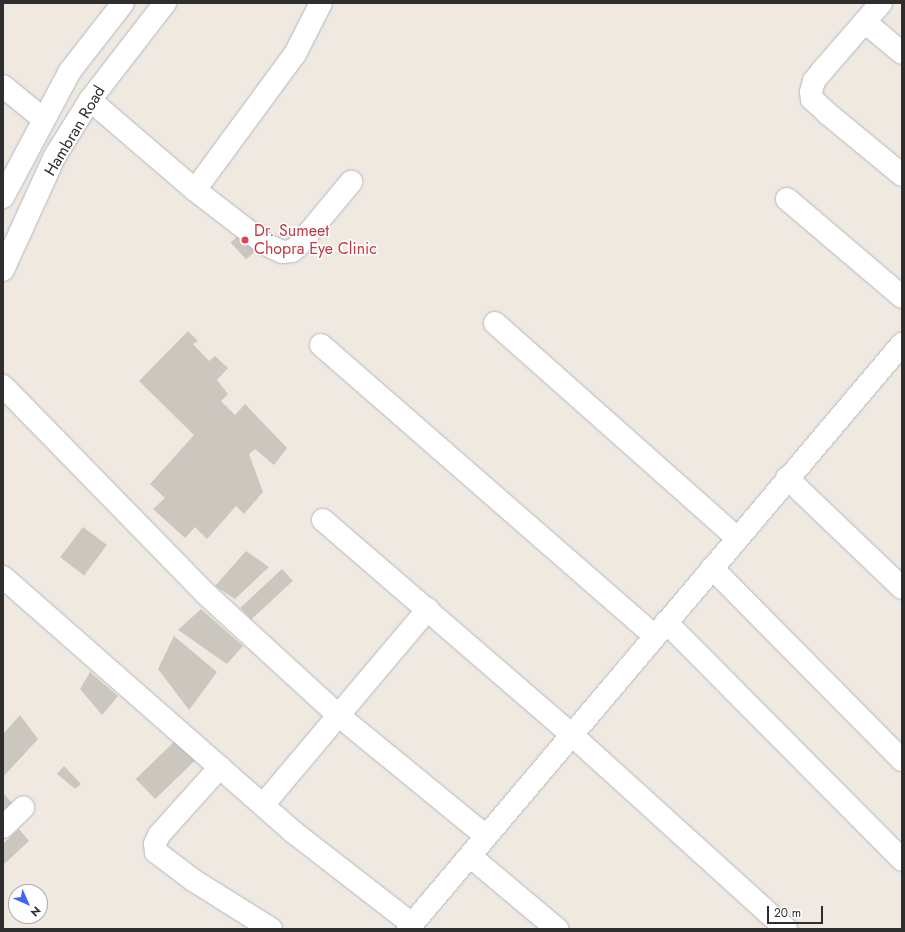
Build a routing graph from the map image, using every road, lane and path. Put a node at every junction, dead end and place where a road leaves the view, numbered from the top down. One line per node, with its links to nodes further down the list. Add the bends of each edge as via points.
1 (123, 3): 9 (street, Hambran Road, via 70,71)
2 (165, 3): 8 (street, Hambran Road)
3 (321, 3): 12 (street, via 295,54)
4 (881, 3): 5 (street)
5 (865, 22): 6 (street); 10 (street, via 814,81 811,88 812,99)
6 (902, 53)
7 (3, 86): 9 (street)
8 (90, 100): 12 (street); 15 (street, Hambran Road, via 55,156)
9 (43, 119): 13 (street, Hambran Road)
10 (902, 174)
11 (351, 182): 12 (street, via 297,247 292,251 282,252 266,244)
12 (195, 190)
13 (3, 197)
14 (786, 199): 16 (street)
15 (3, 270)
16 (902, 297)
17 (495, 323): 23 (street)
18 (902, 344): 21 (street)
19 (321, 345): 28 (street)
20 (3, 386): 29 (street, via 206,594)
21 (787, 478): 23 (street); 26 (street)
22 (323, 520): 27 (street)
23 (737, 538): 24 (street)
24 (712, 568): 28 (street); 31 (street)
25 (3, 577): 32 (street)
26 (902, 588)
27 (428, 609): 29 (street); 30 (street)
28 (660, 629): 30 (street); 38 (street)
29 (338, 715): 33 (street); 36 (street)
30 (572, 734): 36 (street); 42 (street)
31 (902, 760)
32 (220, 767): 33 (street); 40 (street, via 159,835 155,844 156,852 193,880)
33 (263, 805): 39 (street)
34 (23, 808): 35 (street)
35 (3, 827)
36 (486, 836): 37 (street)
37 (470, 856): 39 (street); 41 (street)
38 (902, 860)
39 (410, 926)
40 (271, 929)
41 (556, 929)
42 (786, 929)

